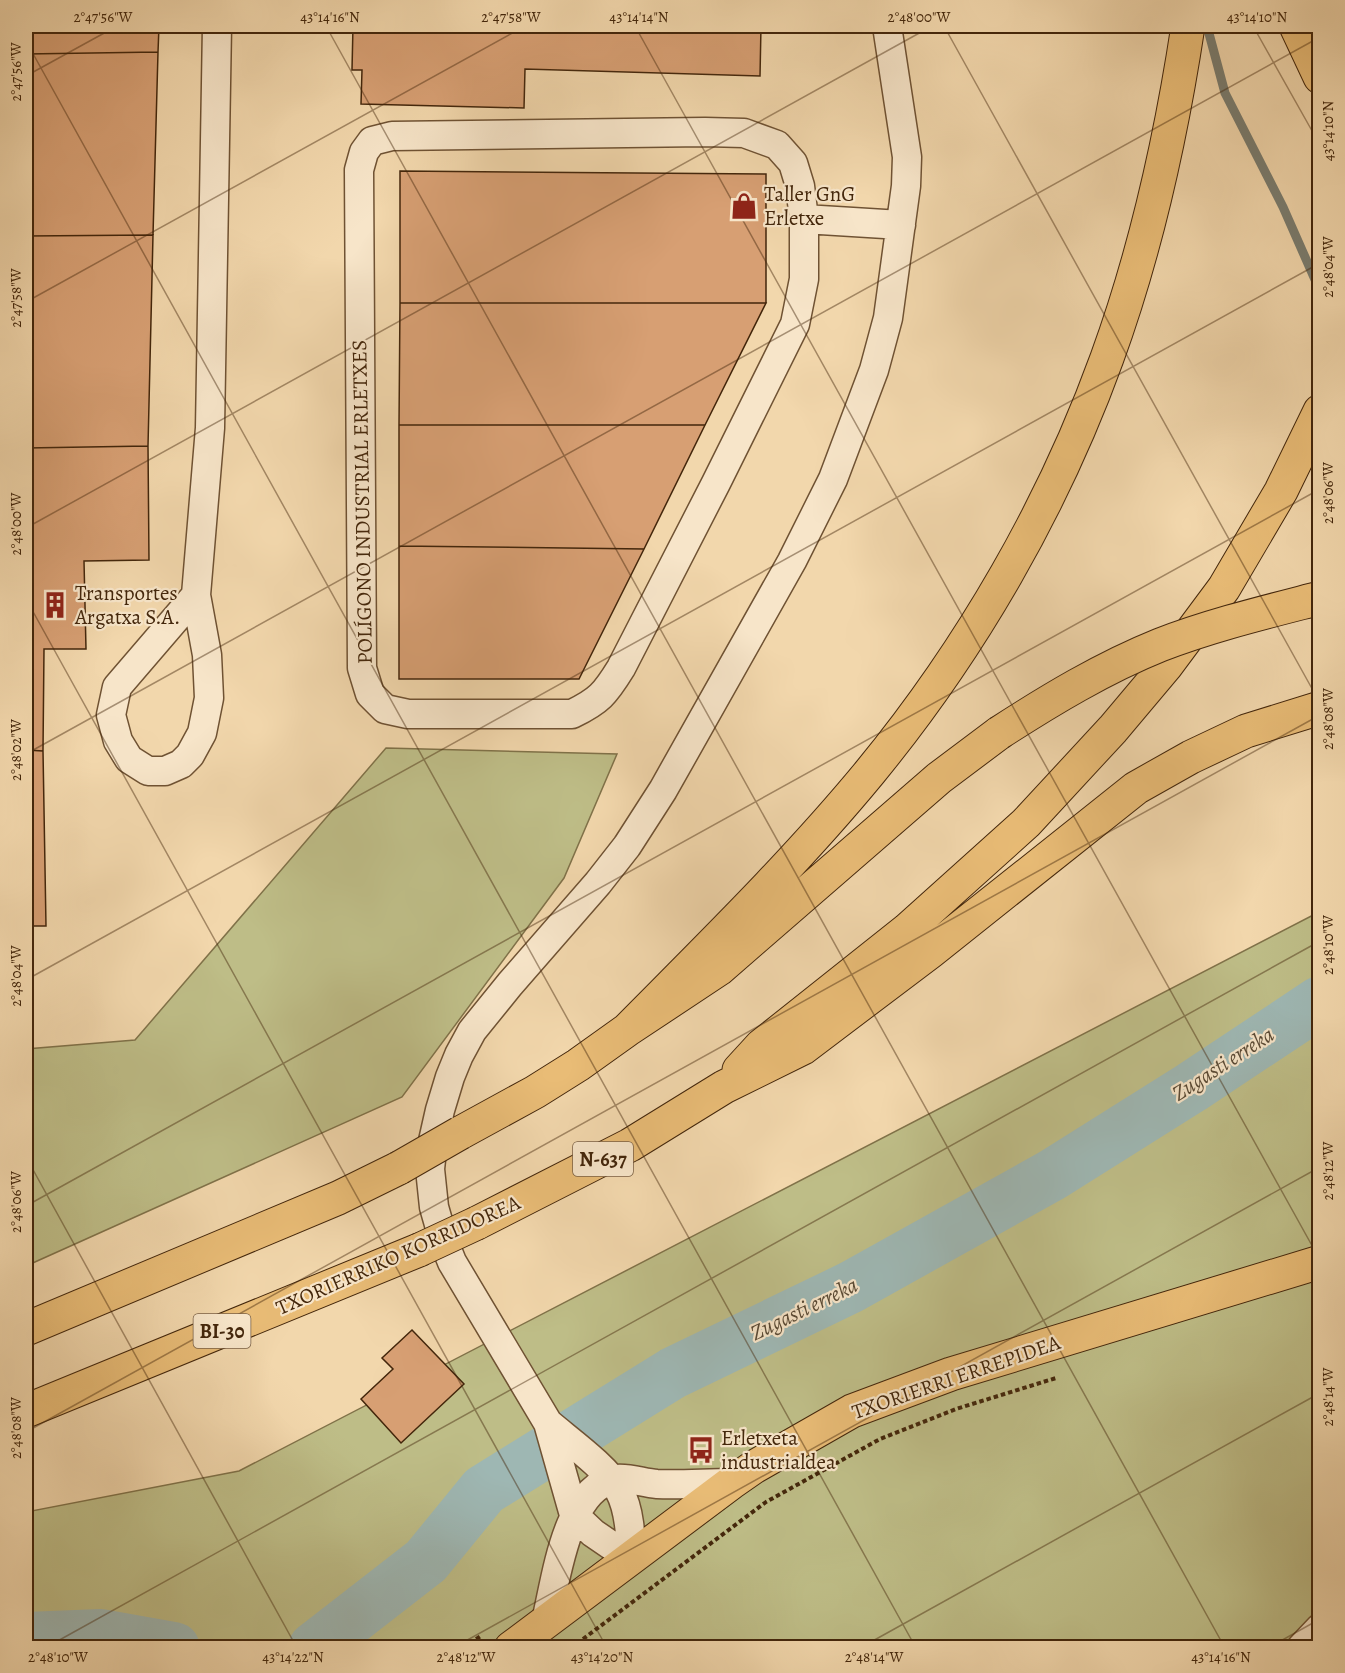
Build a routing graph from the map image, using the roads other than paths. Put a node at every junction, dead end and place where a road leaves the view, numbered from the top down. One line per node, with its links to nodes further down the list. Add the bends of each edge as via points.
1 (217, 26): 9 (street, via 210,428)
2 (887, 26): 7 (street, via 907,157)
3 (1188, 26): 12 (main road, via 1156,194 1130,290 1075,437 1006,573 961,648 877,763 787,867)
4 (1296, 26): 5 (main road)
5 (1320, 77)
6 (804, 219): 6 (street, POLÍGONO INDUSTRIAL ERLETXES, via 804,279 795,324 606,692 572,714 408,714 385,709 369,694 362,668 359,170 372,141 403,136 744,133 777,145 794,163); 7 (street)
7 (901, 225): 18 (street, via 888,318 874,370 833,479 792,561 663,790 627,846 472,1031 443,1099 430,1169 434,1208 444,1242 456,1269)
8 (1320, 411): 13 (main road, via 1281,491 1224,588 1113,729 1026,823 907,930 761,1046)
9 (196, 595): 9 (street, via 117,687 111,715 118,741 129,759 148,771 165,771 181,764 202,733 209,698 207,655)
10 (1320, 598): 12 (main road, bridge, via 1161,645 1105,670 999,733 939,778 719,969)
11 (1320, 708): 13 (main road, via 1246,731 1136,788 803,1048)
12 (627, 1030): 16 (main road, bridge, via 561,1076 399,1168 338,1198)
13 (724, 1087): 14 (main road, TXORIERRIKO KORRIDOREA / N-637, bridge, via 630,1145)
14 (419, 1250): 17 (main road, TXORIERRIKO KORRIDOREA / BI-30)
15 (1320, 1262): 20 (main road, TXORIERRI ERREPIDEA, via 951,1374 852,1411)
16 (26, 1329)
17 (26, 1412)
18 (548, 1423): 19 (street); 21 (street)
19 (609, 1476): 20 (street, via 656,1484); 21 (street); 22 (street, via 626,1511)
20 (731, 1483): 22 (main road, TXORIERRI ERREPIDEA)
21 (572, 1508): 22 (street, via 593,1533); 23 (street)
22 (631, 1559): 23 (main road, TXORIERRI ERREPIDEA)
23 (546, 1621): 25 (main road, TXORIERRI ERREPIDEA)
24 (1320, 1628): 26 (street)
25 (511, 1647)
26 (1301, 1647)

